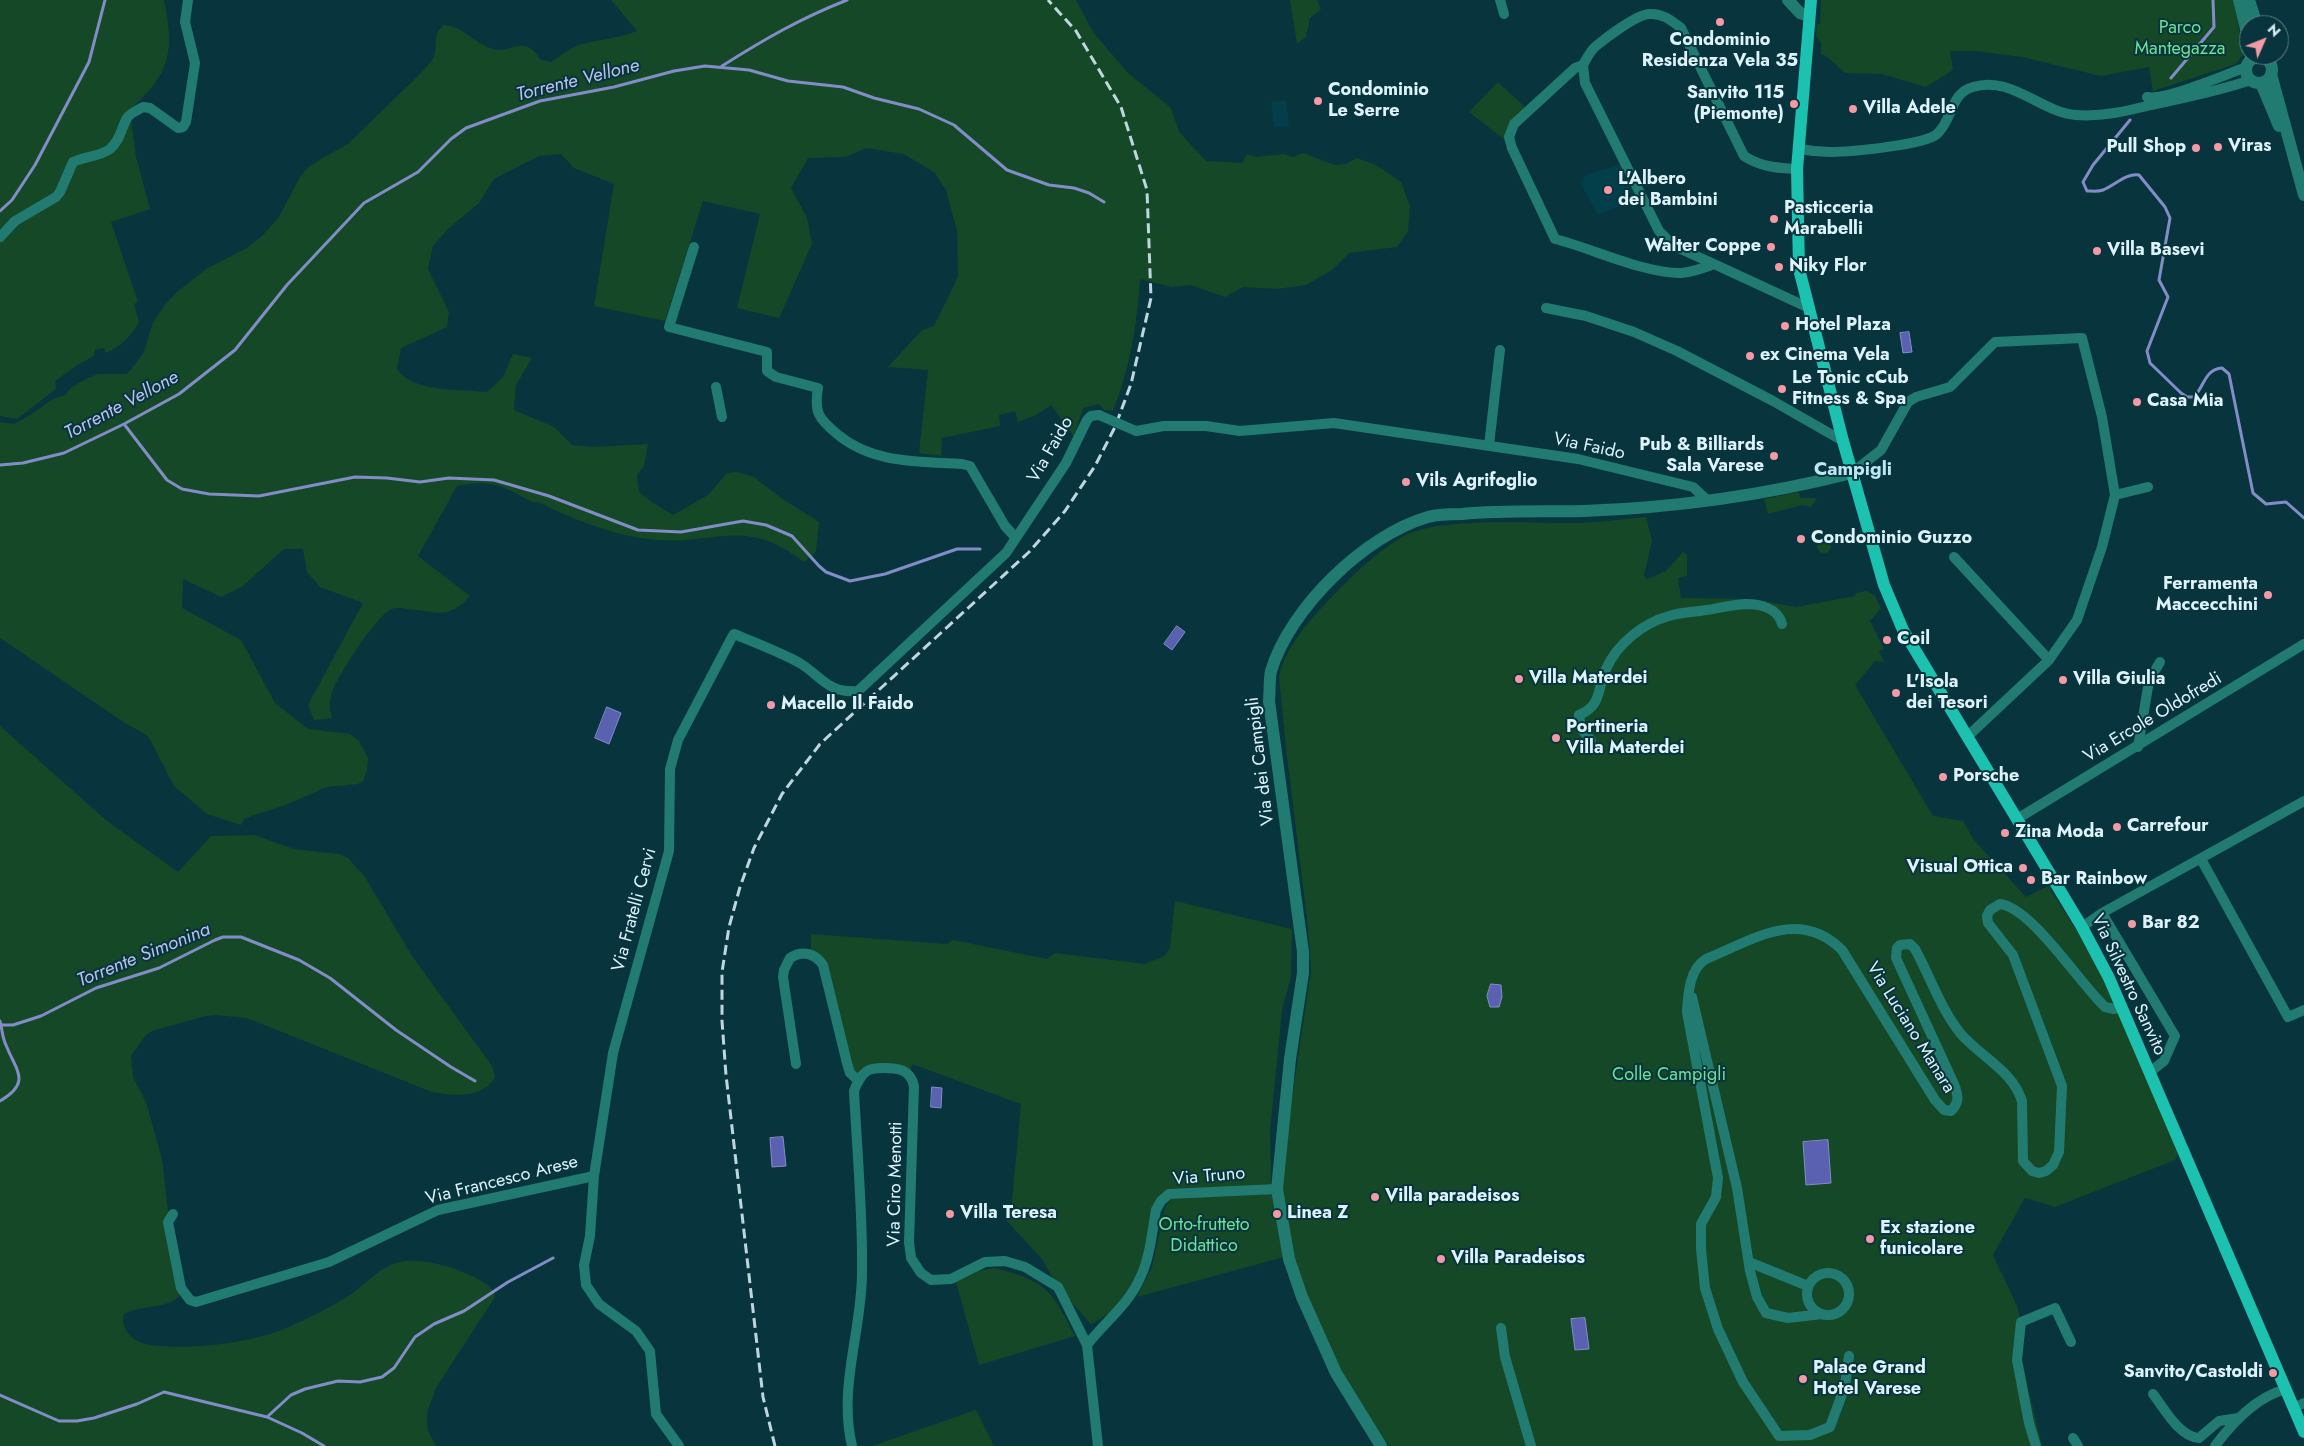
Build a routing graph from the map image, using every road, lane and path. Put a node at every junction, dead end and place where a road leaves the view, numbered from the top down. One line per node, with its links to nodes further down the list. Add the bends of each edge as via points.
1 (188, 0): 22 (street, via 185,22 195,63 183,127 178,128 150,108 143,107 128,117 122,134 111,148 98,156 73,162 56,197 15,221)
2 (1500, 0): 7 (street)
3 (1788, 0): 10 (street, via 1800,13)
4 (1811, 0): 10 (main road, Via Silvestro Sanvito)
5 (2239, 0): 8 (street)
6 (2249, 0): 9 (street)
7 (1504, 14)
8 (2243, 15)
9 (2254, 15)
10 (1810, 16): 18 (main road, Via Silvestro Sanvito)
11 (1583, 65): 20 (street, via 1596,47 1637,18 1649,14 1670,19 1681,28 1744,156 1770,167); 24 (street, via 1585,83 1659,231 1674,246); 24 (street, via 1575,68 1514,124 1509,136 1555,239 1659,271 1682,273)
12 (2239, 65): 17 (street)
13 (2249, 65): 16 (street, via 2247,73)
14 (2269, 65): 16 (street, via 2265,81)
15 (2269, 65): 19 (street)
16 (2256, 81): 17 (street, via 2193,98); 19 (street)
17 (2149, 101): 18 (street, via 2106,115 2077,115 2061,113 2011,88 1987,84 1971,87 1958,96 1942,128 1928,139 1832,152)
18 (1800, 149): 20 (main road, Via Silvestro Sanvito)
19 (2292, 150): 21 (street)
20 (1797, 169): 25 (main road, Via Silvestro Sanvito, via 1799,269)
21 (2304, 195)
22 (0, 237)
23 (694, 247): 36 (street, via 669,327 767,352 767,371 776,377 818,388 816,406 823,423 862,450 879,457 970,466 1005,526)
24 (1714, 264): 25 (street)
25 (1807, 307): 30 (main road, Via Silvestro Sanvito)
26 (1546, 308): 30 (street, via 1586,316 1677,351)
27 (1500, 350): 31 (street)
28 (716, 387): 29 (street)
29 (722, 417)
30 (1843, 440): 32 (main road, Via Silvestro Sanvito)
31 (1489, 445): 35 (street, Via Faido, via 1578,459 1693,487); 36 (street, Via Faido, bridge, via 1334,423 1240,431 1206,426 1164,426 1136,431 1099,415 1091,416 1066,463)
32 (1852, 473): 34 (street, via 1881,450 1908,402 1950,387 1995,342 2082,338 2102,417); 35 (street, Via dei Campigli); 43 (main road, Via Silvestro Sanvito, via 1897,619)
33 (2148, 487): 34 (street)
34 (2115, 495): 41 (street, via 2102,547 2077,620)
35 (1707, 500): 58 (street, Via dei Campigli, via 1585,510 1429,516 1398,528 1340,569 1296,621 1278,650 1270,673 1269,701 1303,952)
36 (1016, 538): 39 (street, Via Faido, via 1006,553 858,691 840,691 830,687 803,665 772,648)
37 (1954, 557): 41 (street)
38 (1782, 624): 44 (street, via 1772,609 1753,604 1683,612 1646,625 1622,644 1607,667 1596,705 1579,715 1582,729)
39 (734, 634): 57 (street, Via Fratelli Cervi, via 672,757 669,851 613,1053)
40 (2304, 644): 45 (street, Via Ercole Oldofredi)
41 (2049, 660): 43 (street)
42 (2160, 662): 45 (street, via 2149,681)
43 (1968, 736): 47 (main road, Via Silvestro Sanvito)
44 (1591, 740)
45 (2138, 747): 47 (street, Via Ercole Oldofredi)
46 (2304, 801): 48 (street)
47 (2018, 819): 50 (main road, Via Silvestro Sanvito)
48 (2201, 859): 49 (street); 53 (street, via 2288,1017)
49 (2102, 913): 50 (street); 55 (street, Via Silvestro Sanvito, via 2175,1036 2164,1061)
50 (2082, 927): 52 (main road, Via Silvestro Sanvito)
51 (1690, 989): 52 (street, Via Luciano Manara, via 1695,970 1706,958 1783,928 1808,929 1822,934 1842,950 1935,1100 1944,1110 1951,1111 1959,1098 1954,1084 1896,958 1900,945 1910,944 1960,1033 2013,1082 2022,1102 2023,1161 2032,1171 2039,1172 2053,1165 2058,1152 2062,1086 2012,955 1988,923 1990,910 2000,904 2011,907 2045,938 2105,1007 2114,1010); 60 (street, via 1737,1188); 66 (street, Via Luciano Manara, via 1689,1027 1718,1178 1716,1197 1701,1224 1705,1288 1718,1328 1743,1382 1779,1436 1810,1435 1830,1428 1845,1386)
52 (2122, 1007): 55 (main road, Via Silvestro Sanvito)
53 (2304, 1010)
54 (796, 1064): 56 (street, via 783,977 790,958 802,953 815,956 824,965 847,1063 850,1073)
55 (2150, 1072): 67 (main road, Via Silvestro Sanvito)
56 (858, 1080): 65 (street, Via Ciro Menotti, via 875,1068 899,1068 905,1071 914,1086 909,1242 911,1258 921,1273 930,1280 939,1281 951,1279 985,1262 1005,1261 1025,1267 1058,1287); 73 (street, Via Ciro Menotti, via 854,1091 862,1272 860,1314 848,1391)
57 (594, 1176): 59 (street, Via Francesco Arese, via 438,1210 329,1262 196,1302 190,1300 181,1288 168,1222); 72 (street, Via Francesco Arese, via 590,1236 584,1265 586,1285 600,1304 636,1331 650,1350 656,1414)
58 (1276, 1189): 65 (street, Via Truno, via 1169,1194 1156,1210 1140,1278 1122,1306); 75 (street, Via dei Campigli, via 1289,1259 1302,1297 1336,1373)
59 (173, 1214)
60 (1749, 1262): 61 (street); 62 (street, via 1757,1297 1766,1314 1788,1318)
61 (1808, 1286): 62 (street, via 1806,1293 1810,1306); 62 (street, via 1816,1276 1828,1273 1845,1282 1849,1294 1845,1306 1834,1314)
62 (1822, 1314)
63 (1501, 1328): 76 (street, via 1505,1357)
64 (2071, 1342): 77 (street, via 2055,1308 2021,1322 2017,1360)
65 (1087, 1345): 74 (street, Via Ciro Menotti)
66 (1849, 1356)
67 (2286, 1389): 69 (main road, Via Silvestro Sanvito); 70 (street, via 2272,1392)
68 (2153, 1394): 70 (street, via 2181,1430 2193,1438 2199,1438 2219,1421)
69 (2299, 1406): 71 (main road, Via Silvestro Sanvito)
70 (2239, 1418): 78 (street)
71 (2304, 1432)
72 (679, 1446)
73 (852, 1446)
74 (1098, 1446)
75 (1381, 1446)
76 (1531, 1446)
77 (2036, 1446)
78 (2215, 1446)

